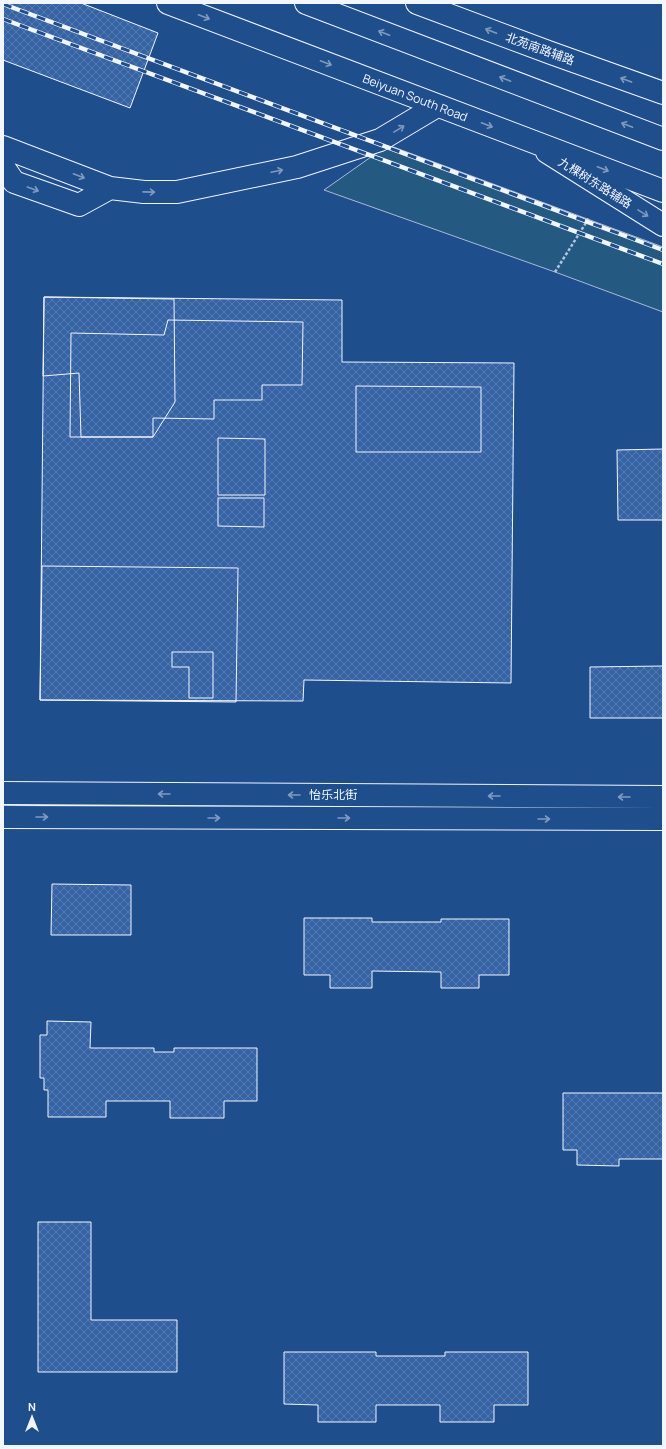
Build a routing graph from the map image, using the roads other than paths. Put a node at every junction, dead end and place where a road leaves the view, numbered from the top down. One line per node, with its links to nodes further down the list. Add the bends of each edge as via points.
1 (168, 3): 5 (main road, Beiyuan South Road, one-way to 5)
2 (306, 3): 6 (main road, one-way to 2)
3 (417, 3): 4 (main road, 北苑南路辅路, one-way to 3)
4 (663, 93)
5 (437, 106): 7 (main road, Beiyuan South Road, one-way to 7); 10 (main road, one-way to 5, via 177,192 297,167 380,140)
6 (663, 139)
7 (527, 140): 11 (main road, Beiyuan South Road, one-way to 11); 12 (main road, 九棵树东路辅路, one-way to 12)
8 (3, 147): 10 (main road, one-way to 10)
9 (3, 166): 10 (main road, one-way to 10, via 14,182 78,205)
10 (110, 188)
11 (663, 191)
12 (663, 225)
13 (3, 793): 14 (main road, 怡乐北街, one-way to 13)
14 (663, 797)
15 (3, 817): 16 (main road, 怡乐北街, one-way to 16)
16 (663, 819)

